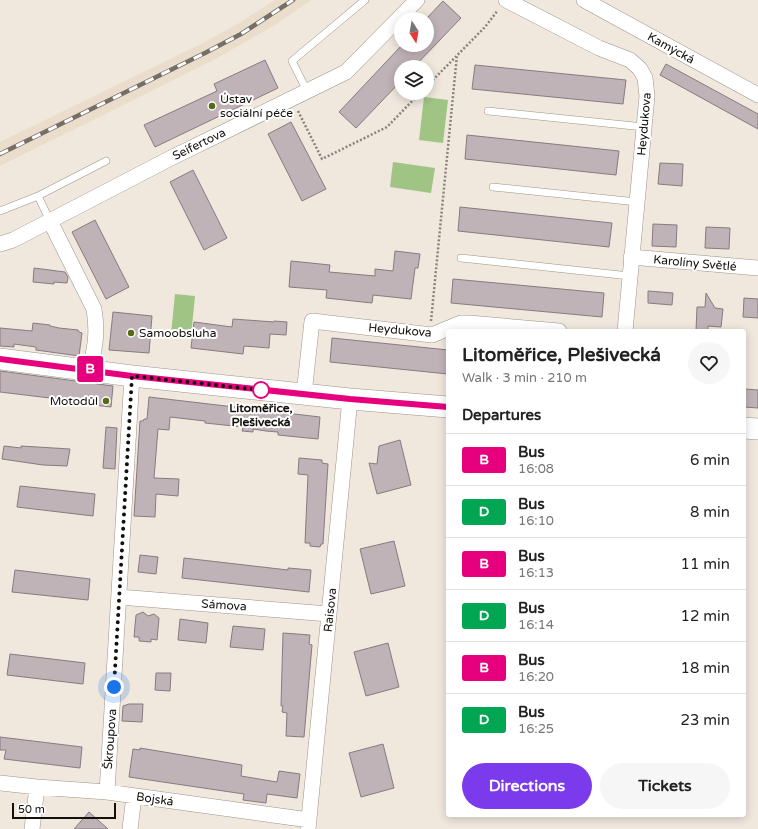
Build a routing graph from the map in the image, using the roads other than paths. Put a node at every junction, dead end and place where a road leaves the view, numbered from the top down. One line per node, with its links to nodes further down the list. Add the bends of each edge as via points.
1 (365, 0): 5 (lane, via 292,61)
2 (417, 0): 5 (street, Seifertova, via 349,70)
3 (584, 0): 6 (street, Kamýcká)
4 (504, 3): 8 (street, Heydukova, via 598,48 630,60 645,78 647,88)
5 (307, 91): 14 (street, Seifertova)
6 (758, 95)
7 (488, 111): 8 (lane)
8 (644, 127): 12 (street, Heydukova)
9 (106, 161): 11 (lane)
10 (493, 187): 12 (lane)
11 (38, 196): 13 (lane); 14 (lane)
12 (637, 202): 17 (street, Heydukova)
13 (0, 211)
14 (50, 221): 15 (street, Seifertova); 25 (street, via 94,310 96,340)
15 (0, 244)
16 (461, 258): 19 (lane)
17 (631, 258): 18 (street, Karolíny Světlé); 19 (street, Heydukova)
18 (758, 268)
19 (630, 276): 23 (street, Heydukova)
20 (446, 329): 22 (street, Heydukova, via 468,323)
21 (446, 329): 27 (street, Heydukova, via 432,335 312,321)
22 (536, 329)
23 (624, 329)
24 (0, 359): 25 (street)
25 (90, 370): 26 (street)
26 (132, 376): 27 (street); 32 (street, Škroupova)
27 (304, 394): 28 (street)
28 (350, 399): 29 (street); 33 (street, Raisova)
29 (446, 407)
30 (746, 428): 31 (street)
31 (758, 429)
32 (119, 597): 33 (street, Sámova); 36 (street, Škroupova)
33 (329, 614): 38 (street, Raisova)
34 (0, 783): 35 (street, Bojská)
35 (37, 787): 36 (street, Bojská); 39 (street)
36 (107, 792): 37 (street, Bojská)
37 (134, 796): 38 (street, Bojská); 40 (street)
38 (309, 825)
39 (32, 829)
40 (130, 829)

